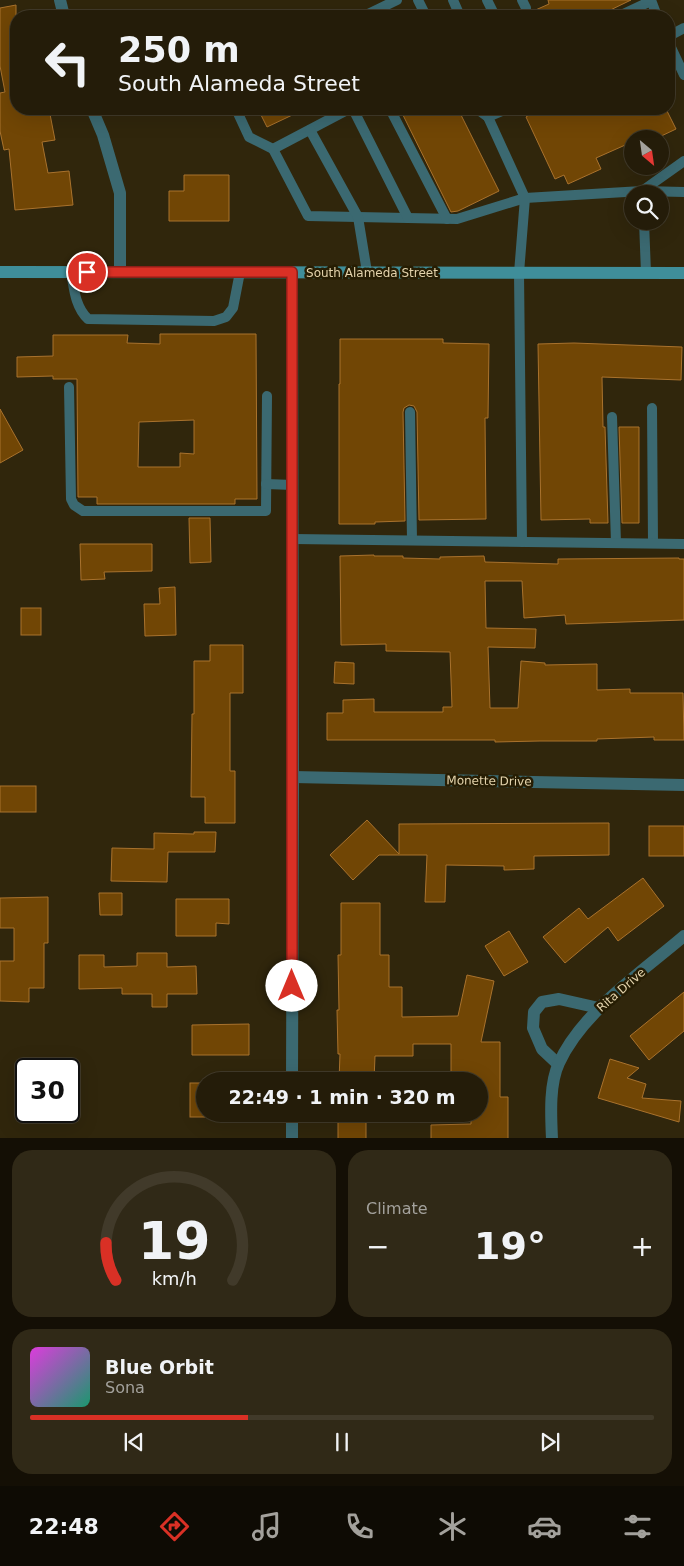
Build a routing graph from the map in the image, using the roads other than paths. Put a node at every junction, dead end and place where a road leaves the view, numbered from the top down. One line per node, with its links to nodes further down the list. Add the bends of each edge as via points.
1 (397, 0): 3 (lane)
2 (651, 0): 4 (lane)
3 (376, 10)
4 (631, 10)
5 (675, 56): 6 (lane)
6 (684, 75)
7 (95, 115): 27 (street, via 120,193)
8 (239, 115): 14 (lane, via 250,137)
9 (338, 115): 13 (lane)
10 (356, 115): 22 (lane)
11 (393, 115): 23 (lane)
12 (489, 115): 20 (lane)
13 (310, 130): 14 (lane); 21 (lane)
14 (273, 149): 21 (lane, via 308,216)
15 (684, 161): 16 (lane)
16 (651, 185)
17 (669, 192): 18 (lane)
18 (684, 192)
19 (624, 193): 20 (lane)
20 (525, 198): 23 (lane); 31 (lane)
21 (358, 217): 22 (lane); 30 (lane)
22 (408, 218): 23 (lane)
23 (448, 219)
24 (644, 230): 32 (lane)
25 (0, 272): 26 (main road, South Alameda Street)
26 (71, 272): 27 (main road, South Alameda Street); 28 (lane, via 77,303 88,319 214,321 226,316 233,308)
27 (120, 272): 28 (main road, South Alameda Street)
28 (240, 272): 29 (main road, South Alameda Street)
29 (292, 272): 30 (main road, South Alameda Street); 40 (street)
30 (367, 272): 31 (main road, South Alameda Street)
31 (519, 273): 32 (main road, South Alameda Street); 43 (lane)
32 (646, 273): 33 (main road, South Alameda Street)
33 (684, 273)
34 (69, 387): 39 (lane, via 71,499 83,511 266,511)
35 (267, 396): 39 (lane)
36 (652, 408): 45 (lane)
37 (410, 412): 42 (lane)
38 (612, 417): 44 (lane)
39 (266, 484): 40 (lane)
40 (292, 485): 41 (street)
41 (293, 539): 42 (lane); 47 (street)
42 (412, 540): 43 (lane)
43 (522, 542): 44 (lane)
44 (616, 543): 45 (lane)
45 (654, 543): 46 (lane)
46 (684, 544)
47 (293, 777): 48 (street, Monette Drive); 52 (street)
48 (684, 785)
49 (684, 936): 50 (street, Rita Drive)
50 (598, 1008): 51 (street, Rita Drive, via 572,1040); 51 (street, via 559,999 542,1002 534,1012 533,1028 542,1049)
51 (558, 1064): 55 (street, Rita Drive, via 551,1096)
52 (292, 1072)
53 (292, 1122): 54 (street)
54 (292, 1138)
55 (552, 1138)

